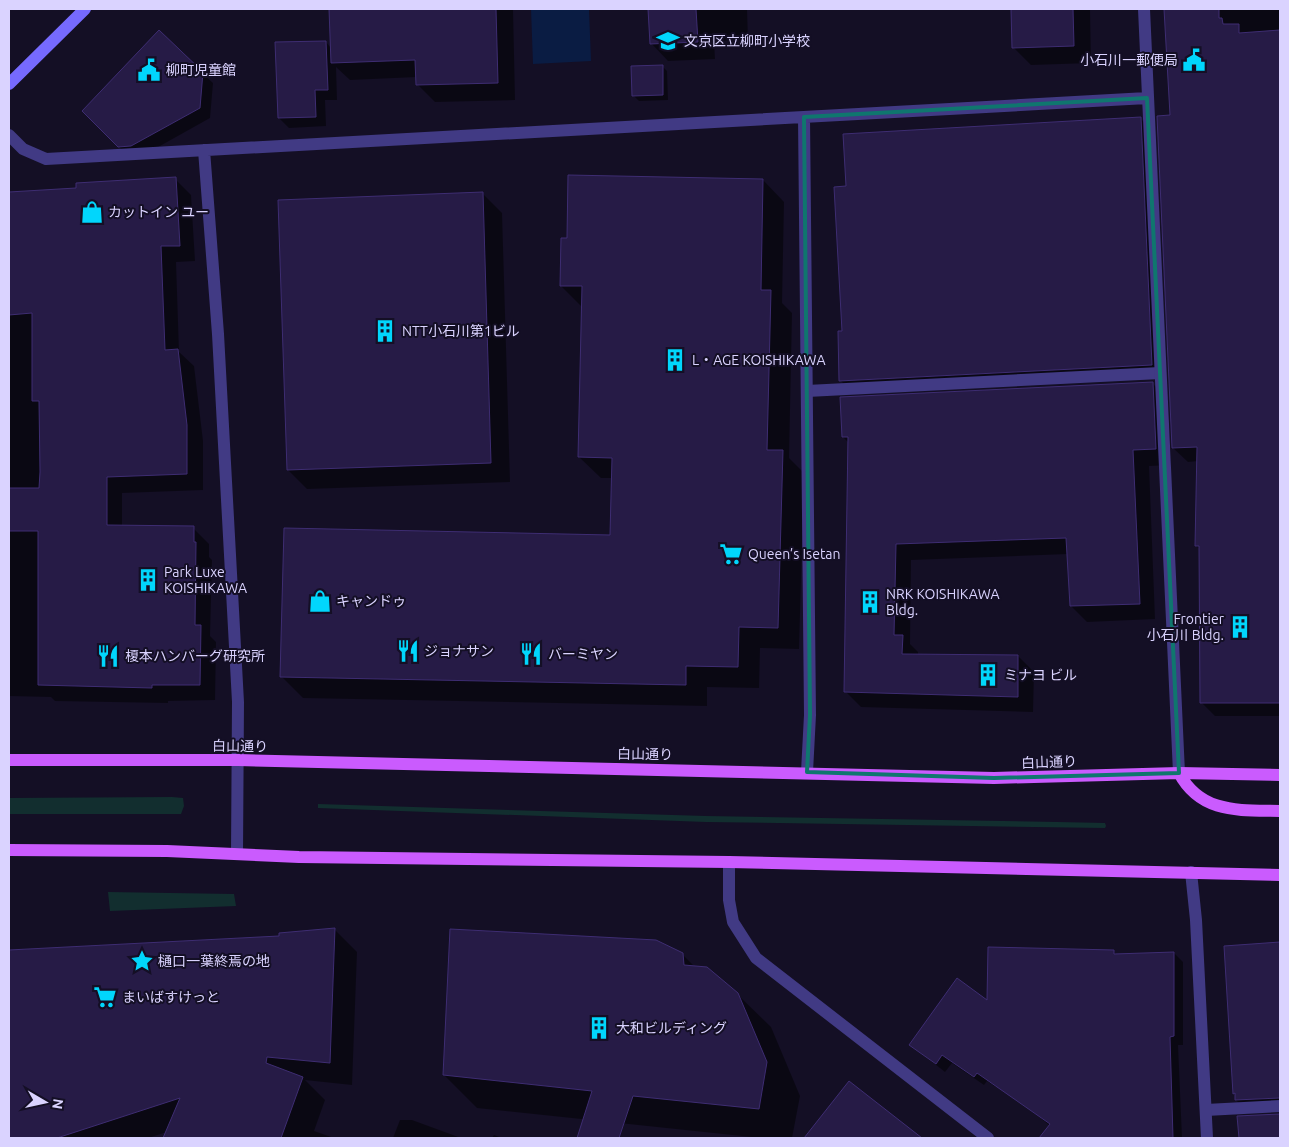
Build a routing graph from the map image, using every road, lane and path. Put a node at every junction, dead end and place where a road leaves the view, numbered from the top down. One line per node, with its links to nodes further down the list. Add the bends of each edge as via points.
1 (85, 9): 3 (main road)
2 (1144, 9): 4 (street)
3 (9, 84)
4 (1148, 98): 5 (street); 8 (street)
5 (804, 117): 7 (street); 9 (street)
6 (9, 135): 7 (street, via 23,149 46,159)
7 (204, 150): 11 (street, via 220,364 238,702)
8 (1160, 373): 9 (street); 13 (street)
9 (807, 391): 12 (street, via 810,716)
10 (9, 760): 11 (main road, 白山通り)
11 (238, 760): 12 (main road, 白山通り); 17 (street)
12 (806, 772): 13 (main road, 白山通り, via 994,778)
13 (1178, 773): 14 (main road, 白山通り); 15 (main road, via 1186,787 1215,806 1237,810)
14 (1280, 775)
15 (1280, 810)
16 (9, 850): 17 (main road)
17 (237, 854): 18 (main road)
18 (729, 862): 19 (main road); 23 (street, via 729,900 733,922 756,958)
19 (1192, 872): 20 (main road); 22 (street)
20 (1280, 875)
21 (1280, 1106): 22 (street)
22 (1206, 1110): 24 (street)
23 (980, 1136)
24 (1207, 1138)

